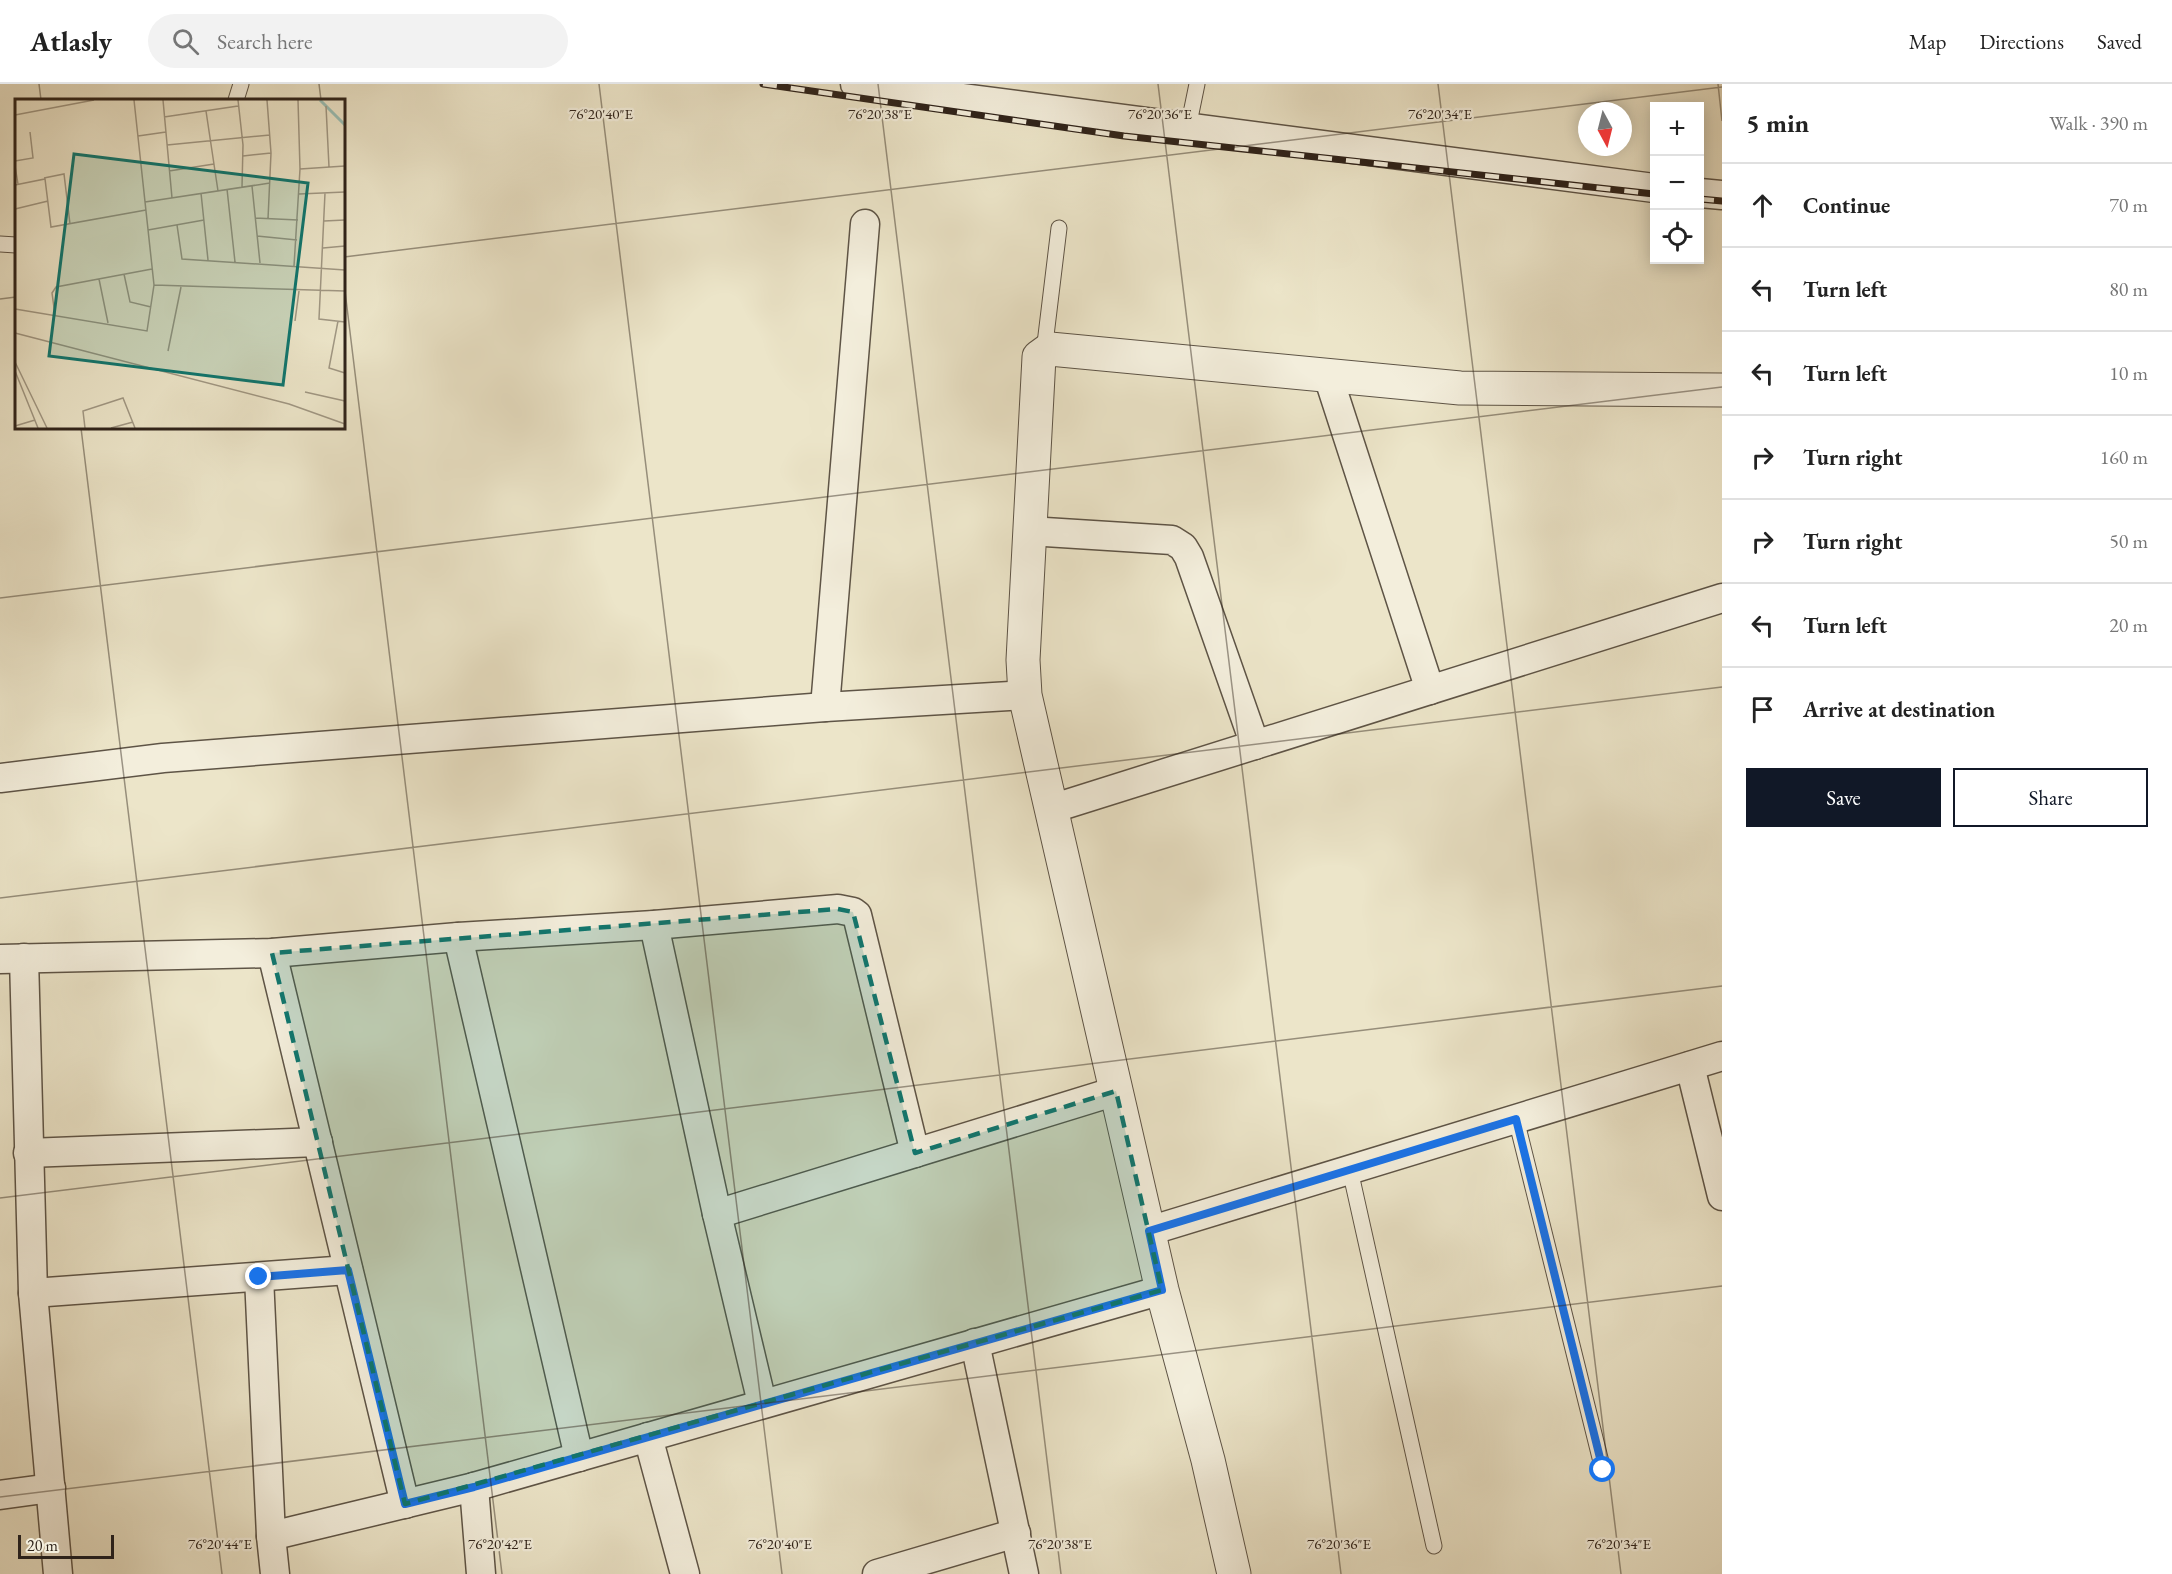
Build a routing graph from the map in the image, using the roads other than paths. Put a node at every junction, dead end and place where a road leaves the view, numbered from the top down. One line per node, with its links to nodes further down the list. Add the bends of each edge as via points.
1 (241, 84): 4 (lane)
2 (855, 84): 5 (street)
3 (1197, 84): 5 (lane)
4 (236, 99)
5 (1188, 128): 6 (street)
6 (1650, 187)
7 (1704, 193): 8 (street)
8 (1722, 195)
9 (865, 224): 20 (street)
10 (1059, 228): 13 (lane)
11 (0, 244): 12 (lane)
12 (15, 245)
13 (1044, 352): 14 (street, via 1050,349); 16 (street, via 1039,357)
14 (1328, 376): 15 (street, via 1461,388); 18 (street)
15 (1720, 396)
16 (1029, 531): 19 (street); 21 (street, via 1172,540 1183,547)
17 (1722, 598): 18 (street)
18 (1430, 690): 21 (street)
19 (1025, 695): 20 (street); 23 (street)
20 (825, 707): 22 (street, via 163,758)
21 (1255, 745): 23 (street)
22 (0, 778)
23 (1051, 809): 30 (street)
24 (654, 925): 25 (street); 34 (street, via 838,909 853,912); 37 (street)
25 (458, 937): 26 (street); 46 (street)
26 (272, 953): 27 (street); 32 (street)
27 (12, 959): 33 (street)
28 (1722, 1056): 29 (street)
29 (1690, 1066): 31 (street); 36 (street)
30 (1116, 1091): 34 (street); 38 (street)
31 (1516, 1119): 35 (street); 47 (lane)
32 (318, 1142): 33 (street); 39 (street)
33 (28, 1153): 42 (street)
34 (915, 1153): 37 (street)
35 (1350, 1170): 38 (street); 54 (lane)
36 (1722, 1196)
37 (717, 1214): 44 (street)
38 (1149, 1231): 41 (street)
39 (348, 1270): 40 (street); 51 (street)
40 (259, 1277): 42 (street); 53 (street)
41 (1162, 1290): 43 (street); 61 (street)
42 (33, 1293): 49 (street)
43 (975, 1343): 44 (street); 52 (street)
44 (762, 1403): 45 (street)
45 (648, 1437): 46 (street); 58 (street)
46 (579, 1456): 48 (street)
47 (1603, 1470)
48 (474, 1487): 51 (street); 57 (street)
49 (51, 1488): 50 (street); 55 (street)
50 (0, 1495)
51 (405, 1504): 53 (street)
52 (1016, 1533): 59 (street); 60 (street)
53 (271, 1536): 56 (street)
54 (1434, 1546)
55 (58, 1574)
56 (275, 1574)
57 (481, 1574)
58 (685, 1574)
59 (877, 1574)
60 (1024, 1574)
61 (1234, 1574)

